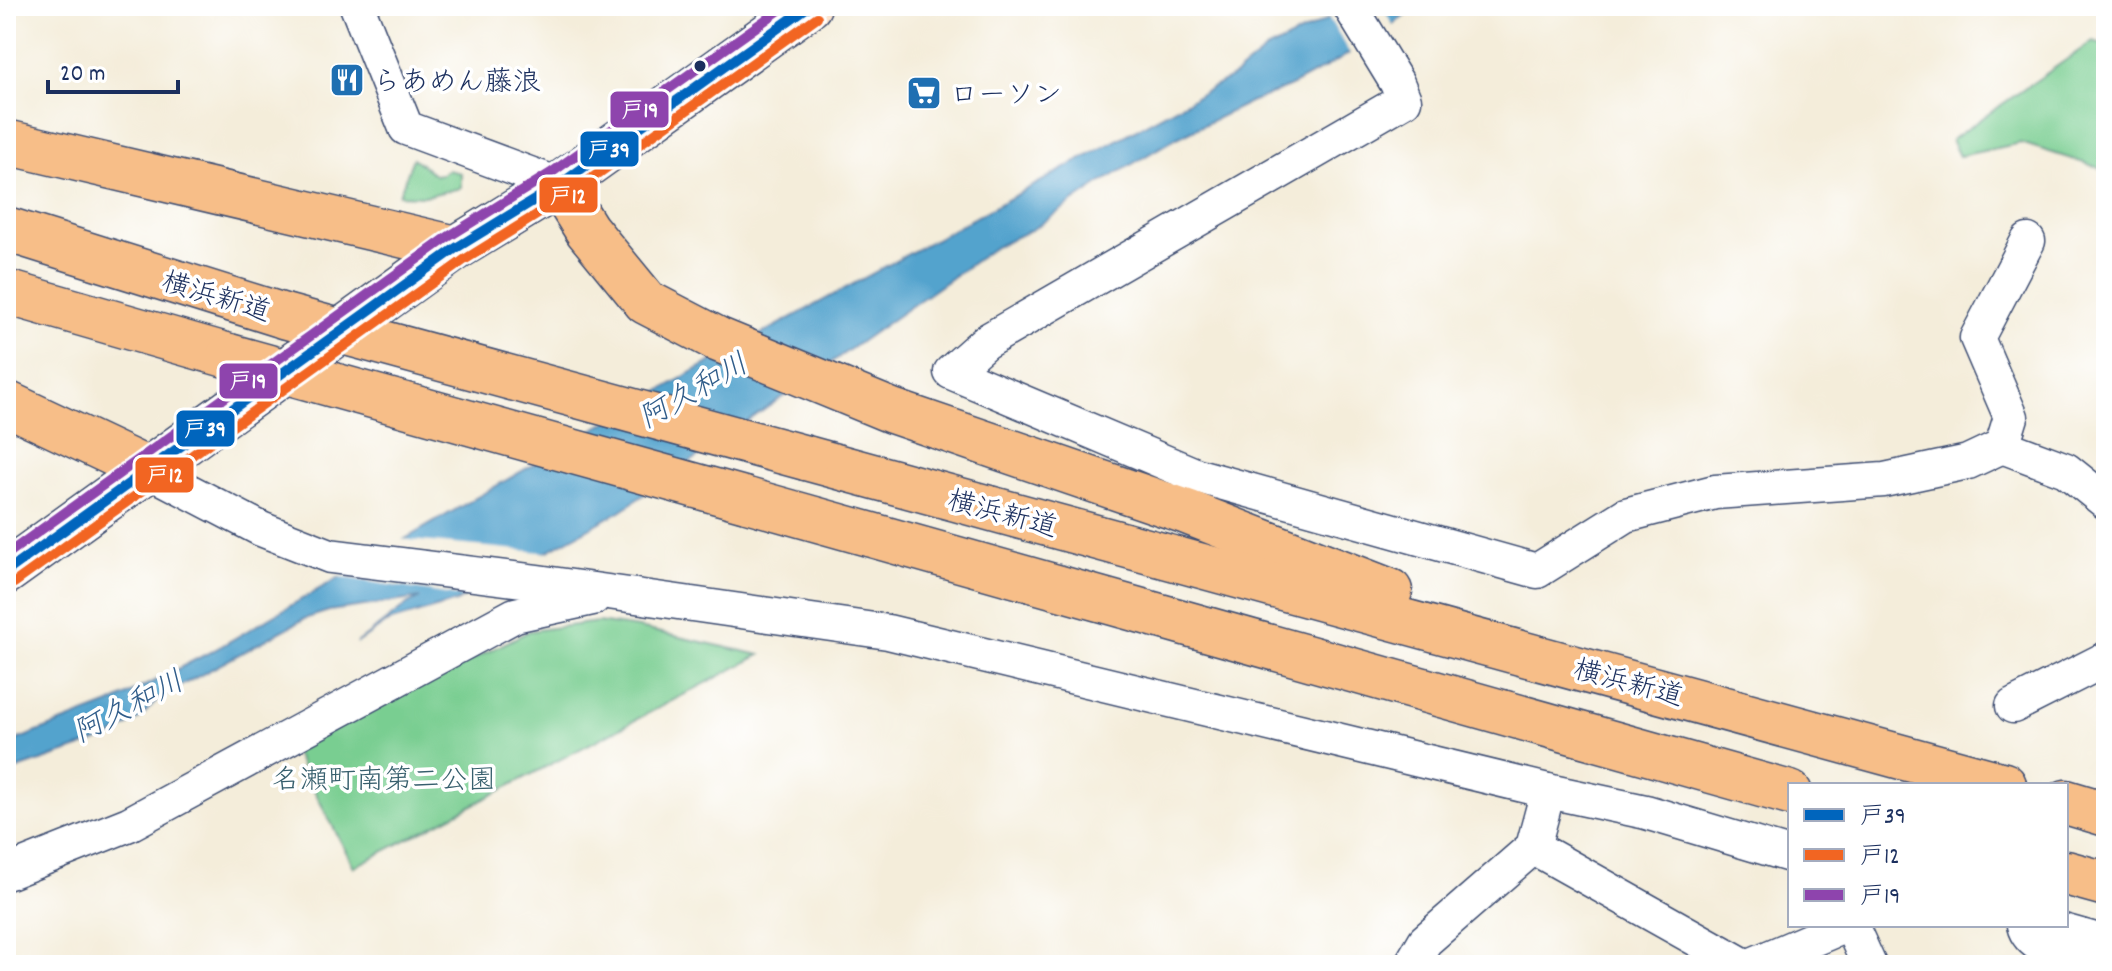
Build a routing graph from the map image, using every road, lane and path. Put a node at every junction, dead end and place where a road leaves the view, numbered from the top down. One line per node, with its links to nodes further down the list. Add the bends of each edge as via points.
1 (357, 6): 5 (street, via 406,128)
2 (809, 6): 5 (main road)
3 (1350, 6): 11 (street, via 1404,100 985,342 951,372 1195,475 1537,571 1626,515 1715,492 1884,480 1968,462)
4 (6, 142): 8 (highway)
5 (559, 185): 8 (main road); 17 (highway, via 587,230 646,302 719,340 892,411 1187,512)
6 (6, 229): 17 (highway, 横浜新道, bridge, via 284,316)
7 (2028, 241): 11 (street, via 1977,338 2011,417)
8 (456, 248): 12 (main road)
9 (6, 292): 21 (highway, 横浜新道, bridge)
10 (6, 403): 12 (highway)
11 (2002, 446): 13 (street, via 2066,470)
12 (148, 470): 14 (main road); 15 (street, via 261,529 330,556)
13 (2106, 502)
14 (6, 572)
15 (613, 594): 20 (street, via 888,632); 26 (street, via 515,615 129,824)
16 (2106, 659): 18 (street)
17 (1643, 685): 19 (highway, 横浜新道)
18 (2013, 706)
19 (1997, 783)
20 (1548, 791): 24 (street); 25 (street, via 1646,812)
21 (1788, 792)
22 (2068, 803): 23 (highway)
23 (2106, 814)
24 (1533, 847): 34 (street, via 1425,941); 35 (street)
25 (1788, 854)
26 (6, 873)
27 (2068, 874): 28 (highway)
28 (2106, 884)
29 (1843, 927): 36 (street)
30 (1849, 927): 37 (street)
31 (2024, 927): 38 (street, via 2026,935 2041,946)
32 (2048, 927): 33 (street)
33 (2106, 943)
34 (1411, 965)
35 (1743, 965)
36 (1752, 965)
37 (1869, 965)
38 (2094, 965)

